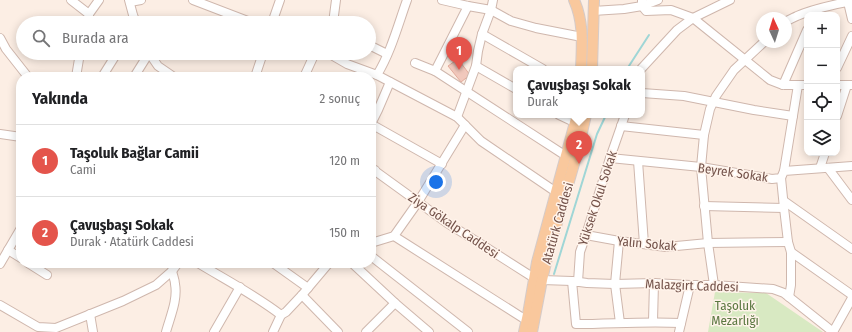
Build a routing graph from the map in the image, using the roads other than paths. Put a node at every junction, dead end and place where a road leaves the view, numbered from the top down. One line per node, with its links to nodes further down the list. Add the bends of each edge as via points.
1 (71, 0): 21 (street)
2 (99, 0): 21 (street)
3 (141, 0): 13 (street)
4 (193, 0): 23 (street)
5 (280, 0): 24 (street)
6 (336, 0): 25 (street)
7 (407, 0): 36 (street)
8 (442, 0): 17 (street)
9 (493, 0): 18 (street)
10 (572, 0): 31 (main road, via 578,9)
11 (658, 0): 15 (street)
12 (730, 0): 26 (street)
13 (129, 1): 22 (street)
14 (850, 2): 19 (street); 28 (street)
15 (642, 3): 16 (street, via 624,9); 26 (street, via 646,11 671,10)
16 (594, 5): 50 (main road)
17 (468, 6): 18 (street); 52 (street)
18 (491, 10): 29 (street); 31 (street, via 511,21)
19 (815, 12)
20 (804, 13): 27 (street)
21 (89, 14)
22 (132, 16)
23 (235, 16)
24 (274, 16)
25 (334, 16)
26 (693, 18): 44 (street); 51 (street, via 677,30)
27 (792, 18)
28 (852, 19)
29 (482, 34): 47 (street); 48 (street)
30 (852, 36): 45 (street)
31 (582, 37): 49 (main road)
32 (804, 37): 63 (street)
33 (0, 38): 53 (street)
34 (376, 48): 36 (street)
35 (757, 48): 44 (street)
36 (387, 54): 61 (street)
37 (79, 60): 54 (street)
38 (113, 60): 55 (street)
39 (145, 60): 56 (street)
40 (154, 60): 57 (street)
41 (259, 60): 58 (street)
42 (312, 60): 59 (street)
43 (341, 60): 60 (street)
44 (744, 60): 63 (street, via 770,80); 70 (street, via 734,70)
45 (840, 62)
46 (415, 63): 52 (street)
47 (476, 66): 67 (street); 68 (street)
48 (538, 66)
49 (581, 66)
50 (592, 66)
51 (644, 66)
52 (435, 71): 68 (street)
53 (24, 72)
54 (77, 72)
55 (105, 72)
56 (137, 72)
57 (167, 72)
58 (255, 72)
59 (306, 72)
60 (369, 72)
61 (377, 75): 62 (street)
62 (390, 82): 72 (street); 73 (street)
63 (783, 85): 64 (street)
64 (798, 85): 65 (street); 74 (street)
65 (804, 85)
66 (850, 85): 71 (street)
67 (513, 87)
68 (467, 92): 73 (street); 84 (street)
69 (645, 93): 70 (street, via 684,96)
70 (714, 102): 74 (street); 82 (street)
71 (840, 109)
72 (376, 114)
73 (458, 116): 78 (street)
74 (793, 116): 93 (street)
75 (585, 118): 121 (main road, Atatürk Caddesi, via 548,254)
76 (624, 118): 79 (street, Yüksek Okul Sokak)
77 (577, 119): 84 (main road, Atatürk Caddesi)
78 (465, 125): 88 (street); 94 (street, via 481,140)
79 (621, 126): 82 (street); 86 (street, Yüksek Okul Sokak)
80 (376, 127): 88 (street)
81 (0, 134): 83 (street)
82 (704, 134): 90 (street)
83 (16, 136)
84 (566, 156): 94 (main road, Atatürk Caddesi)
85 (825, 156): 91 (street)
86 (610, 158): 87 (street, Beyrek Sokak); 99 (street, Yüksek Okul Sokak)
87 (638, 161): 90 (street, Beyrek Sokak); 106 (street)
88 (442, 164): 96 (street)
89 (852, 166): 91 (street, Beyrek Sokak)
90 (701, 167): 93 (street, Beyrek Sokak, via 772,179); 98 (street)
91 (824, 168): 93 (street, Beyrek Sokak); 95 (street)
92 (376, 175): 96 (street, Ziya Gökalp Caddesi)
93 (783, 175): 97 (street)
94 (556, 192): 121 (main road, Atatürk Caddesi, via 537,262)
95 (852, 200)
96 (418, 202): 101 (street); 121 (street, Ziya Gökalp Caddesi, via 447,223)
97 (784, 204): 98 (street); 104 (street); 107 (street)
98 (704, 206): 105 (street)
99 (586, 235): 103 (street, Yalın Sokak); 122 (street, Yüksek Okul Sokak)
100 (16, 236): 108 (street)
101 (394, 236): 102 (street); 137 (street)
102 (376, 241)
103 (619, 241): 106 (street, Yalın Sokak); 124 (street)
104 (788, 242): 105 (street, Yalın Sokak); 109 (street)
105 (708, 243): 106 (street, Yalın Sokak, via 666,247); 126 (street)
106 (644, 244)
107 (852, 249)
108 (8, 250): 110 (street); 112 (street)
109 (791, 252): 130 (street); 131 (street)
110 (16, 255)
111 (376, 260): 148 (street)
112 (0, 264)
113 (36, 268): 120 (street)
114 (174, 268): 119 (street)
115 (207, 268): 127 (street)
116 (280, 268): 128 (street)
117 (324, 268): 128 (street)
118 (357, 268): 133 (street)
119 (172, 271): 135 (street, via 156,285); 142 (street, via 176,286 175,299)
120 (47, 275)
121 (538, 279): 122 (street, Malazgirt Caddesi); 137 (main road, Atatürk Caddesi); 150 (main road, Atatürk Caddesi)
122 (575, 281): 124 (street, Malazgirt Caddesi); 139 (street, Yüksek Okul Sokak, via 576,324)
123 (654, 283): 124 (street, Malazgirt Caddesi); 125 (street, Malazgirt Caddesi); 138 (street)
124 (615, 284): 139 (street)
125 (690, 285): 126 (street, Malazgirt Caddesi); 140 (street)
126 (714, 285): 131 (street, Malazgirt Caddesi, via 773,289)
127 (240, 287): 136 (street); 143 (street)
128 (308, 288): 129 (street)
129 (302, 295): 136 (street); 145 (street)
130 (852, 295)
131 (789, 297): 152 (street, Malazgirt Caddesi)
132 (852, 298): 152 (street)
133 (395, 303): 146 (street); 147 (street)
134 (0, 305): 135 (street, via 38,327 56,328)
135 (90, 314): 141 (street)
136 (281, 315): 144 (street)
137 (526, 320): 149 (main road, Atatürk Caddesi)
138 (653, 321): 139 (street); 140 (street)
139 (620, 323)
140 (681, 323): 151 (street)
141 (93, 332)
142 (166, 332)
143 (214, 332)
144 (273, 332)
145 (338, 332)
146 (366, 332)
147 (429, 332)
148 (468, 332)
149 (524, 332)
150 (532, 332)
151 (679, 332)
152 (833, 332)

